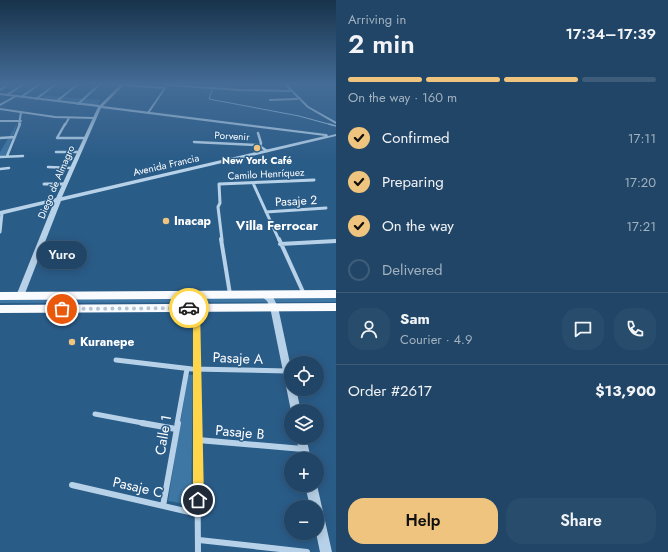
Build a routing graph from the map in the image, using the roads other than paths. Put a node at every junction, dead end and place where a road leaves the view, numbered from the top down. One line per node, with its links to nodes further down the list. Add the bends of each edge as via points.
1 (5, 110): 6 (street)
2 (99, 110): 9 (street, Diego de Almagro)
3 (122, 110): 7 (street)
4 (150, 110): 7 (street)
5 (312, 110): 12 (street, via 326,120)
6 (21, 112): 8 (street); 11 (street)
7 (148, 113): 14 (street)
8 (69, 118): 9 (street); 17 (street, via 57,138)
9 (95, 118): 17 (street, Diego de Almagro)
10 (0, 121): 11 (street)
11 (21, 121): 15 (street)
12 (336, 123)
13 (258, 133): 19 (street)
14 (334, 136): 20 (street, Avenida Francia)
15 (15, 137): 16 (street); 23 (street)
16 (0, 138)
17 (86, 138): 22 (street, Diego de Almagro)
18 (194, 142): 19 (street, Porvenir)
19 (260, 146): 20 (street, Porvenir)
20 (267, 151): 34 (street, Avenida Francia)
21 (56, 152): 22 (street)
22 (79, 152): 28 (street, Diego de Almagro)
23 (8, 156): 24 (street); 25 (street)
24 (23, 156)
25 (0, 157)
26 (48, 167): 28 (street)
27 (9, 168): 29 (street)
28 (72, 168): 33 (street, Diego de Almagro)
29 (0, 169)
30 (314, 180): 31 (street, Camilo Henríquez)
31 (253, 183): 36 (street); 41 (street, Camilo Henríquez, via 219,184 224,263)
32 (44, 184): 33 (street)
33 (65, 184): 34 (street, Diego de Almagro)
34 (58, 200): 37 (street, Avenida Francia); 46 (street, Diego de Almagro)
35 (326, 208): 36 (street, Pasaje 2)
36 (266, 212): 40 (street)
37 (1, 213): 38 (street)
38 (0, 232)
39 (336, 241): 40 (street)
40 (280, 244): 43 (street)
41 (235, 294): 42 (main road); 46 (main road); 47 (main road, via 246,300)
42 (263, 294): 43 (main road); 48 (street, via 270,299)
43 (304, 294): 44 (main road)
44 (336, 294)
45 (0, 296): 46 (main road)
46 (20, 296)
47 (243, 307): 48 (main road); 50 (main road)
48 (274, 307): 49 (main road); 52 (street)
49 (336, 307)
50 (197, 308): 51 (main road); 55 (street)
51 (0, 309)
52 (284, 356)
53 (116, 360): 54 (street, Pasaje A)
54 (187, 368): 55 (street, Pasaje A); 58 (street, Calle 1)
55 (197, 369): 56 (street, Pasaje A); 59 (street)
56 (284, 371)
57 (95, 414): 58 (street)
58 (176, 429): 62 (street, Calle 1)
59 (198, 440): 60 (street, Pasaje B); 63 (street)
60 (290, 452)
61 (72, 485): 62 (street, Pasaje C)
62 (163, 506): 63 (street, Pasaje C)
63 (198, 514): 64 (street)
64 (199, 540): 66 (street); 67 (street)
65 (323, 540): 68 (street)
66 (198, 552)
67 (307, 552)
68 (326, 552)

